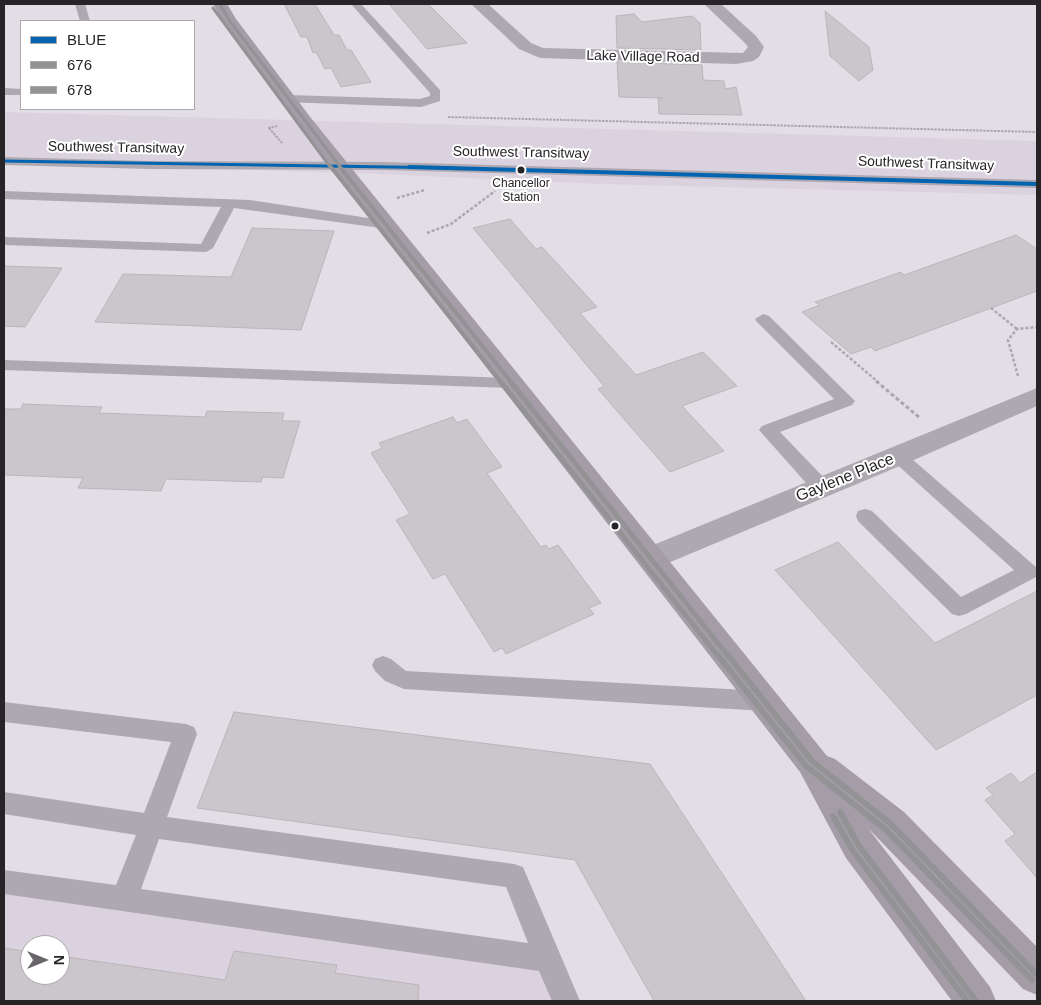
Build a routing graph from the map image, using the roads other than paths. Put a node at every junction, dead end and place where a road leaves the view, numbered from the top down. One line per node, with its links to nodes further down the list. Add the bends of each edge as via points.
1 (80, 4): 6 (lane)
2 (220, 4): 9 (street)
3 (356, 4): 9 (lane, via 436,92 436,98 421,103)
4 (479, 4): 5 (street, Lake Village Road, via 525,46 540,53 736,59 753,54 756,47 750,39)
5 (712, 4)
6 (85, 20)
7 (4, 92): 8 (lane)
8 (20, 92)
9 (288, 99): 11 (street)
10 (4, 161): 11 (lane, Southwest Transitway)
11 (340, 165): 12 (lane, Southwest Transitway); 15 (street)
12 (1037, 184)
13 (6, 198): 14 (lane)
14 (229, 204): 15 (lane, via 250,204); 16 (lane, via 206,248)
15 (388, 225): 19 (street)
16 (4, 241)
17 (762, 319): 22 (lane, via 846,401 768,430)
18 (4, 365): 19 (lane)
19 (510, 383): 24 (street)
20 (1031, 398): 21 (street, Gaylene Place)
21 (898, 456): 22 (street, Gaylene Place); 23 (lane, via 1029,572 959,608)
22 (822, 488): 24 (street, Gaylene Place)
23 (865, 516)
24 (651, 558): 26 (street)
25 (383, 665): 26 (lane, via 404,680)
26 (764, 701): 28 (street)
27 (4, 712): 30 (lane, via 186,734)
28 (812, 761): 34 (street, via 891,824); 36 (street, via 859,846)
29 (4, 802): 30 (lane)
30 (151, 826): 32 (lane); 33 (lane, via 514,876)
31 (4, 882): 32 (lane)
32 (124, 899): 33 (lane)
33 (547, 959): 35 (lane)
34 (1037, 975)
35 (566, 1001)
36 (976, 1001)

